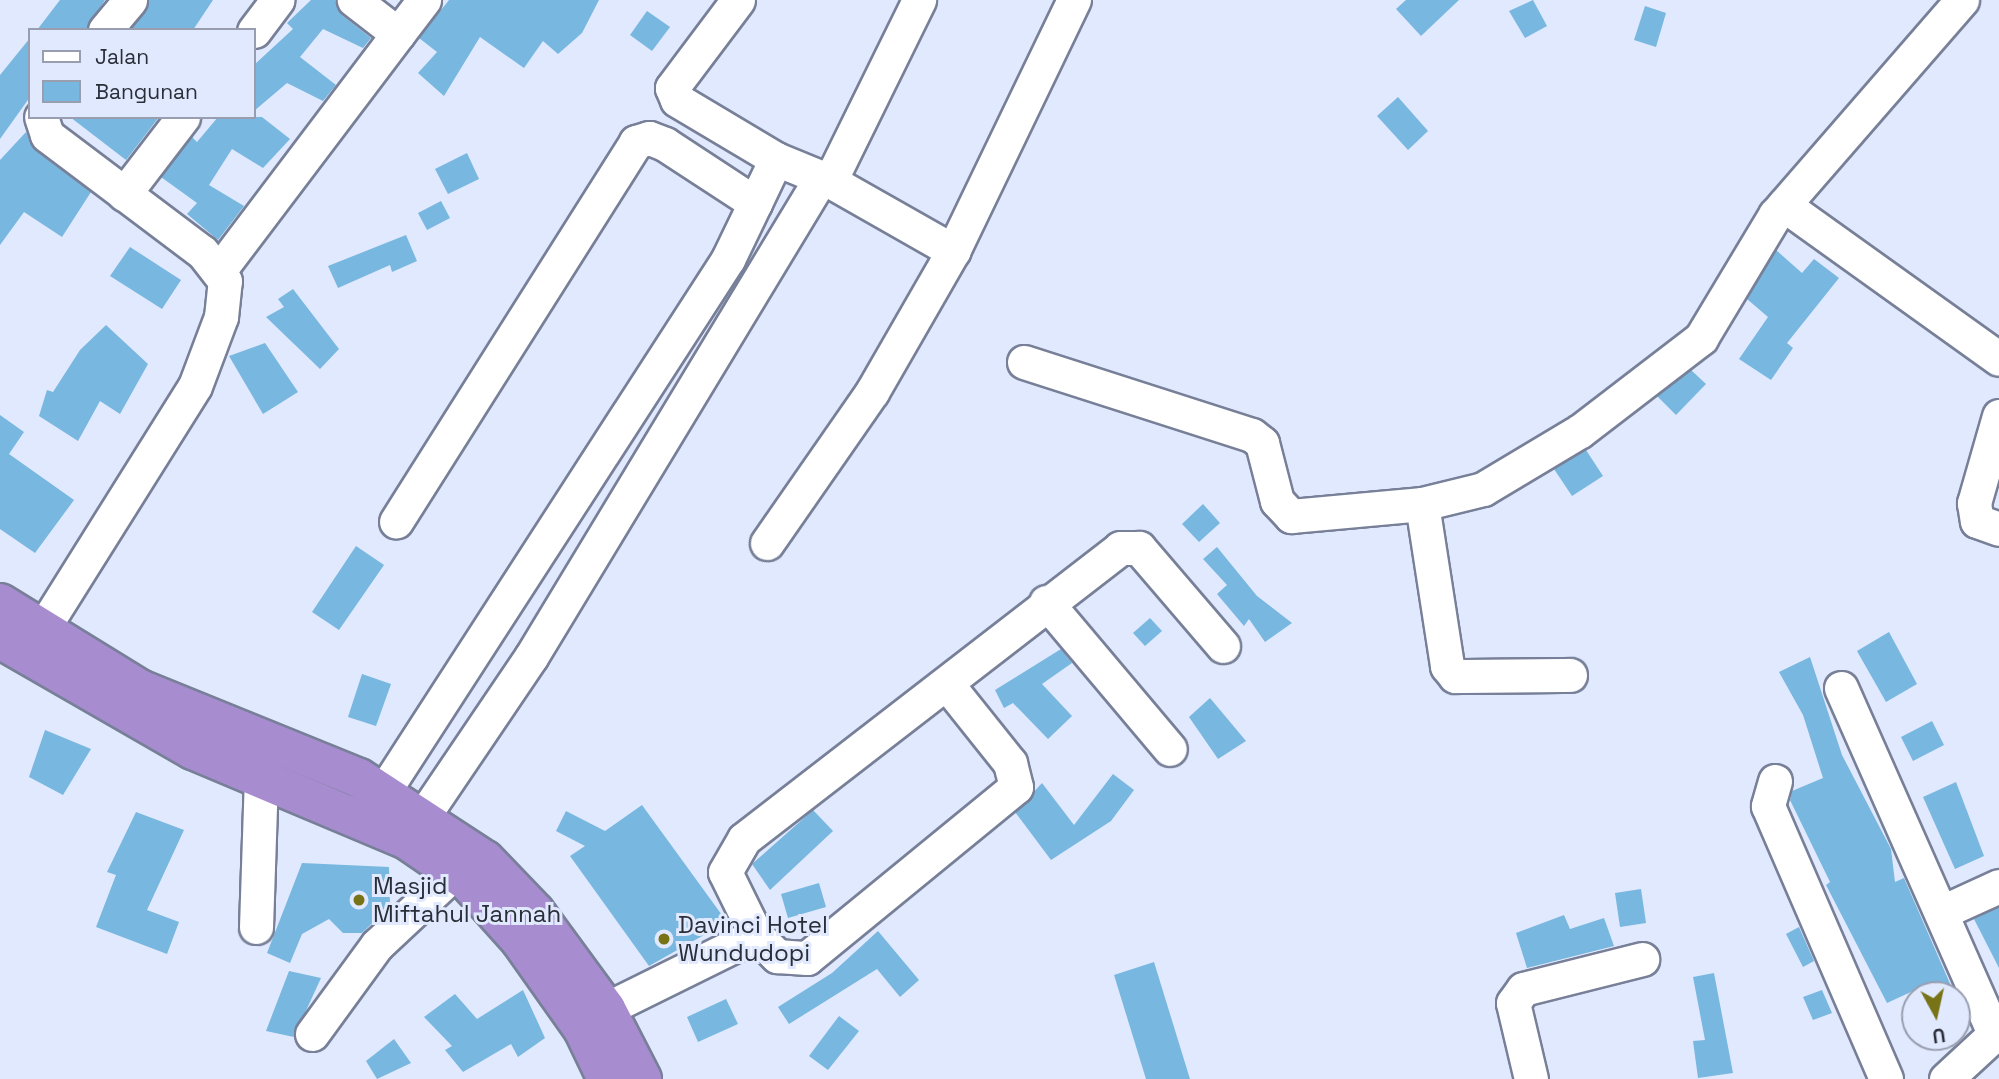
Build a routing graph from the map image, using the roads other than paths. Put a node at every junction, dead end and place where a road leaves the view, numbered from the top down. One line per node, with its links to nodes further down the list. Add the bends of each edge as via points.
1 (131, 0): 9 (street)
2 (277, 0): 10 (street)
3 (354, 0): 11 (street)
4 (424, 0): 11 (street)
5 (738, 0): 12 (street, via 688,61 671,88)
6 (919, 0): 17 (street)
7 (1074, 0): 21 (street)
8 (1962, 0): 20 (street)
9 (107, 28)
10 (256, 28)
11 (398, 34): 22 (street)
12 (675, 96): 15 (street); 16 (street)
13 (42, 119): 18 (street, via 47,135)
14 (181, 119): 18 (street)
15 (649, 138): 19 (street); 27 (street, via 623,157)
16 (776, 159): 17 (street); 19 (street)
17 (825, 181): 21 (street); 41 (street, via 531,657)
18 (124, 194): 22 (street)
19 (755, 202): 40 (street, via 728,259)
20 (1784, 205): 23 (street); 26 (street, via 1728,285 1709,327 1686,352 1518,472 1462,496)
21 (953, 251): 29 (street, via 872,392)
22 (220, 268): 32 (street, via 221,317 195,386)
23 (1999, 359)
24 (1024, 362): 26 (street, via 1252,435 1262,443 1277,500 1291,516)
25 (1999, 416): 28 (street, via 1974,503 1978,521)
26 (1422, 504): 34 (street, via 1447,666 1454,676)
27 (396, 521)
28 (1999, 529)
29 (767, 543)
30 (1046, 602): 33 (street, via 1120,548 1134,546); 35 (street); 37 (street)
31 (0, 603): 32 (highway)
32 (23, 641): 38 (highway, via 193,750); 40 (highway)
33 (1223, 646)
34 (1570, 675)
35 (947, 684): 46 (street, via 730,855 728,888); 46 (street, via 1010,763 1016,786 807,958 778,956)
36 (1841, 688): 44 (street)
37 (1170, 748)
38 (261, 779): 42 (highway, via 375,824); 45 (street)
39 (1774, 780): 54 (street, via 1768,806)
40 (384, 791): 41 (highway)
41 (424, 815): 48 (highway, via 485,860 535,912)
42 (454, 873): 50 (street, via 377,945); 51 (highway, via 520,940 583,1029)
43 (1999, 886): 44 (street)
44 (1942, 912): 49 (street)
45 (256, 927)
46 (756, 935): 48 (street)
47 (1642, 959): 53 (street, via 1523,989 1513,1003)
48 (606, 1009): 52 (highway)
49 (1996, 1032): 55 (street)
50 (312, 1034)
51 (607, 1079)
52 (642, 1079)
53 (1531, 1079)
54 (1886, 1079)
55 (1946, 1079)

